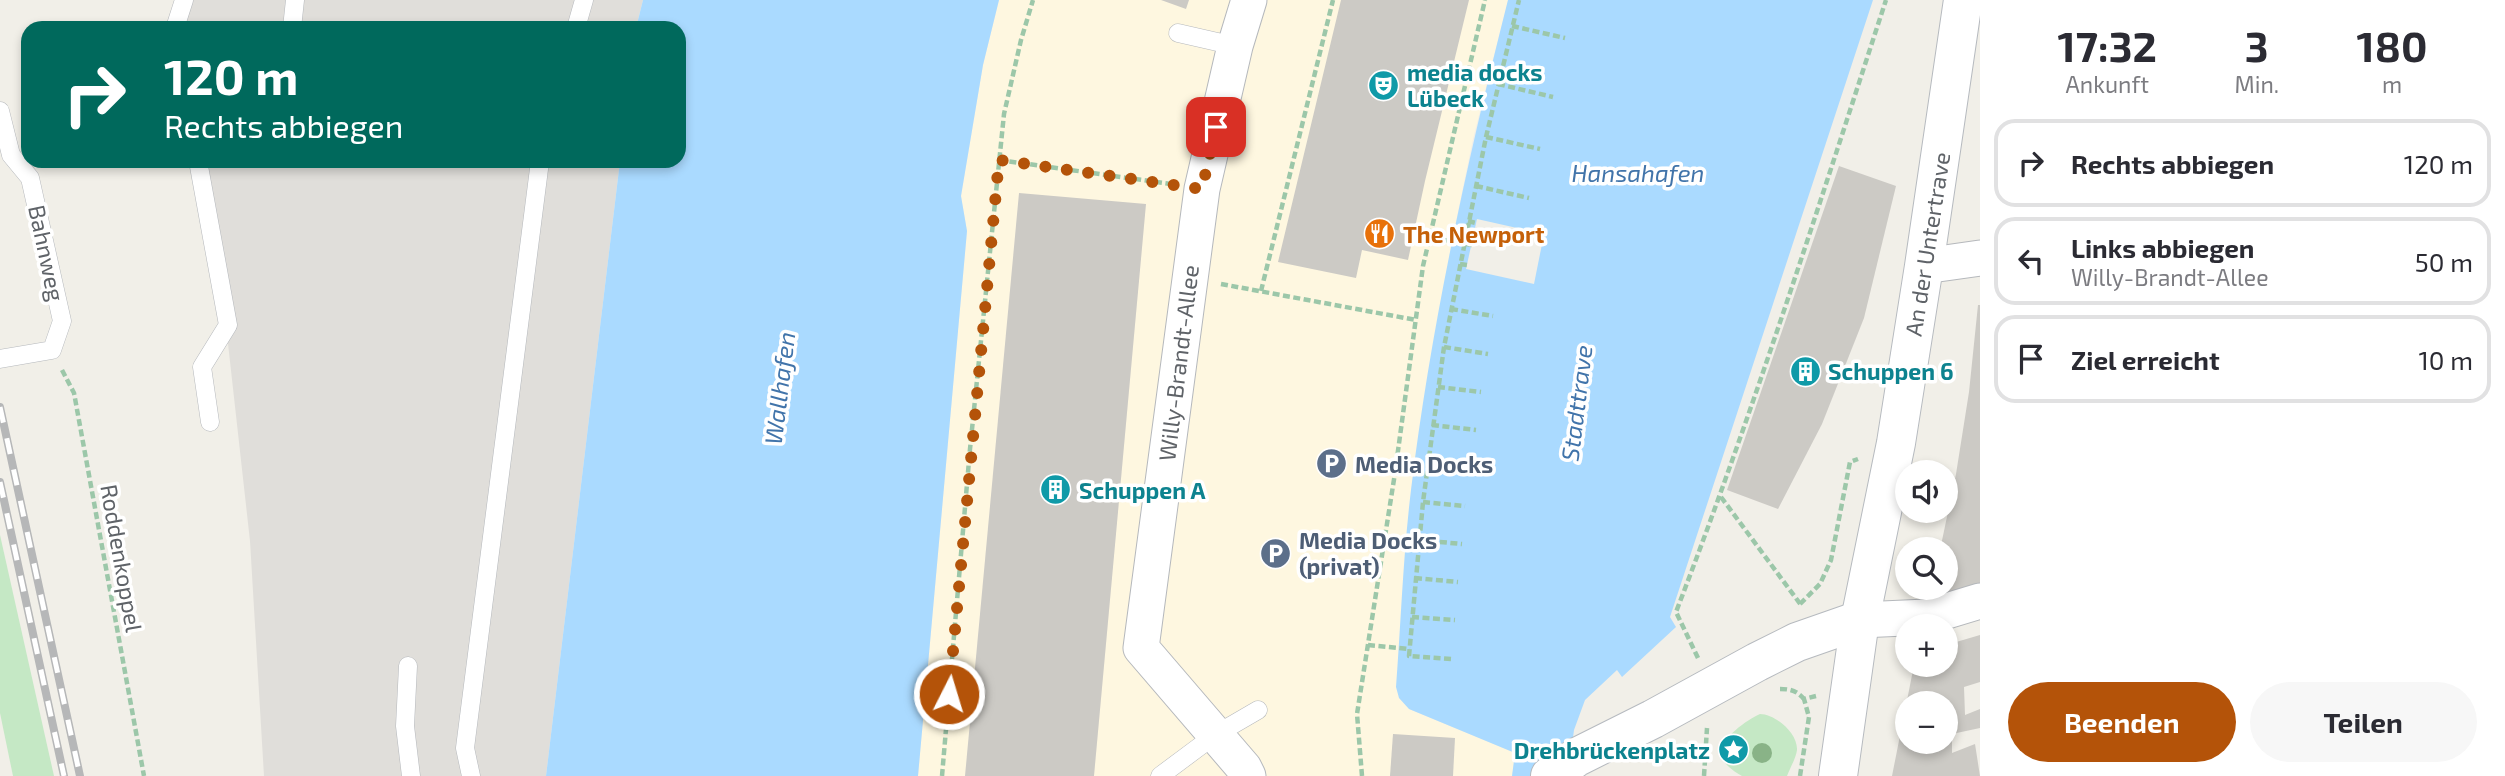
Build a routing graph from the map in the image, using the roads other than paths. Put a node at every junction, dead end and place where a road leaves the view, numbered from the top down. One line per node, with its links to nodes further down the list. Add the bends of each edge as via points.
1 (184, 0): 6 (lane)
2 (295, 0): 7 (lane)
3 (584, 0): 8 (lane)
4 (1248, 0): 10 (street, Willy-Brandt-Allee)
5 (1964, 0): 17 (main road, An der Untertrave)
6 (177, 21)
7 (293, 21)
8 (578, 21)
9 (1178, 33): 10 (lane)
10 (1235, 46): 24 (street, Willy-Brandt-Allee, via 1202,189 1188,279 1190,328 1181,404 1141,648)
11 (0, 111): 12 (lane, Bahnweg, via 11,155)
12 (21, 167)
13 (22, 168): 18 (lane, Bahnweg, via 30,178 62,321 45,351)
14 (199, 168): 19 (lane, via 228,325 202,367)
15 (539, 168): 27 (lane, via 465,748)
16 (1980, 258): 17 (street)
17 (1924, 266): 21 (main road, An der Untertrave, via 1896,443)
18 (0, 359)
19 (210, 422)
20 (1980, 601): 21 (street, via 1927,617)
21 (1860, 620): 25 (main road, via 1794,626); 30 (main road, An der Untertrave)
22 (408, 666): 26 (lane, via 405,726)
23 (1258, 710): 24 (lane)
24 (1215, 735): 28 (lane); 29 (street, Willy-Brandt-Allee)
25 (1570, 770)
26 (411, 776)
27 (471, 776)
28 (1160, 776)
29 (1248, 776)
30 (1838, 776)

